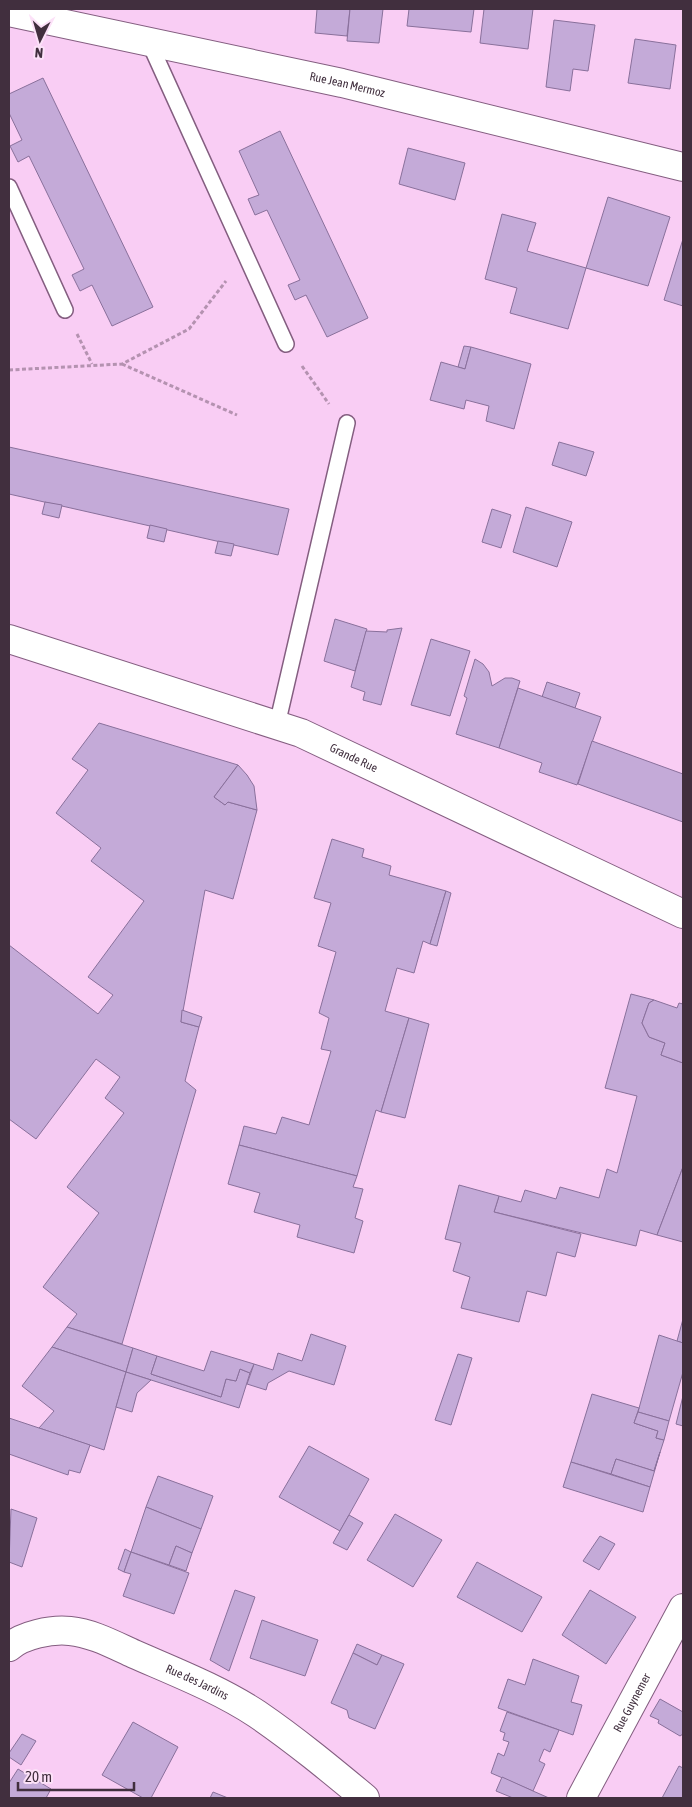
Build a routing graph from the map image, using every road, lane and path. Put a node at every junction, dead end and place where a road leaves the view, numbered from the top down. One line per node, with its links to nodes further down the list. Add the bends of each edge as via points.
1 (9, 12): 2 (street, Rue Jean Mermoz)
2 (149, 42): 3 (street, Rue Jean Mermoz, via 342,83); 5 (lane)
3 (683, 167)
4 (9, 187): 6 (lane)
5 (246, 254): 7 (lane); 9 (path, via 189,329)
6 (65, 310): 8 (path)
7 (286, 344): 12 (path, via 329,404)
8 (92, 364): 9 (path); 10 (path)
9 (122, 364): 11 (path)
10 (9, 370)
11 (237, 415)
12 (347, 423): 14 (lane)
13 (9, 639): 14 (street, Grande Rue)
14 (277, 725): 15 (street, Grande Rue, via 310,737)
15 (683, 914)
16 (683, 1608): 19 (street, Rue Guynemer)
17 (9, 1647): 18 (street, Rue des Jardins, via 37,1634 58,1631 95,1637 194,1680 256,1713)
18 (364, 1798)
19 (581, 1798)

